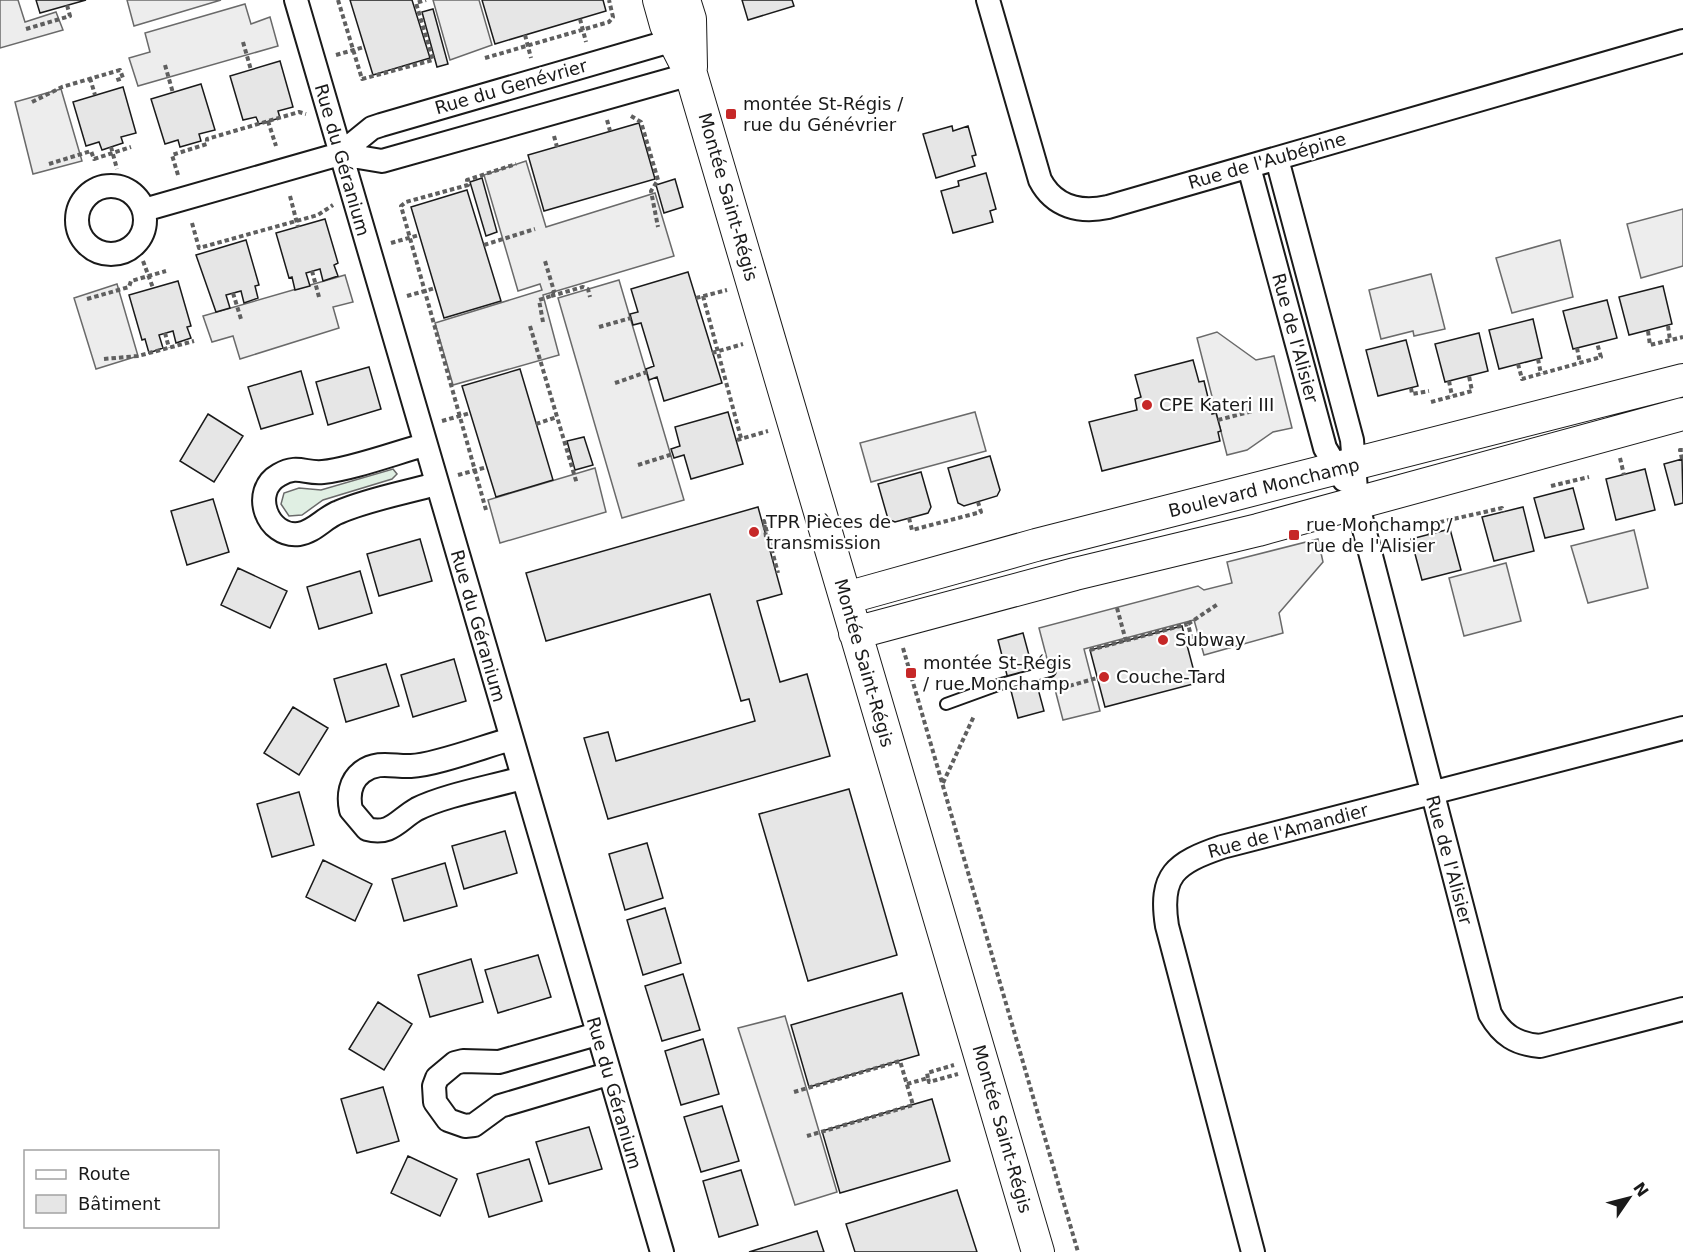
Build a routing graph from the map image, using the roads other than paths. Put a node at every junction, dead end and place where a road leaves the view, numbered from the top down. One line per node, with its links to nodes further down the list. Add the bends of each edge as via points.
1 (296, 0): 8 (street, Rue du Géranium)
2 (658, 0): 5 (street, Montée Saint-Régis)
3 (684, 0): 5 (street, Montée Saint-Régis, via 690,19)
4 (988, 0): 10 (street, Rue de l'Aubépine, via 1040,180 1060,202 1095,210)
5 (682, 37): 7 (street, Montée Saint-Régis); 8 (street, Rue du Genévrier, via 381,124)
6 (1683, 41): 9 (street, Rue de l'Aubépine)
7 (691, 74): 8 (street, Rue du Genévrier, via 382,161); 18 (street, Montée Saint-Régis)
8 (340, 154): 11 (street, Rue du Genévrier); 14 (street, Rue du Géranium)
9 (1277, 159): 10 (street, Rue de l'Aubépine); 15 (street, Rue de l'Alisier, via 1352,440)
10 (1249, 167): 15 (street, Rue de l'Alisier, via 1325,448)
11 (144, 210)
12 (1683, 380): 15 (street, Boulevard Monchamp)
13 (1683, 414): 17 (street, Boulevard Monchamp)
14 (424, 445): 16 (street, Rue du Géranium); 16 (street, via 322,472 286,472 265,490 267,517 279,530 297,534 347,509)
15 (1346, 467): 17 (street, Rue de l'Alisier); 18 (street, Boulevard Monchamp, via 1036,545)
16 (446, 480): 23 (street, Rue du Géranium)
17 (1356, 502): 19 (street, Boulevard Monchamp); 25 (street, Rue de l'Alisier)
18 (846, 598): 19 (street, Montée Saint-Régis)
19 (855, 633): 30 (street, Montée Saint-Régis)
20 (1050, 671): 21 (lane)
21 (946, 704)
22 (1683, 728): 25 (street, Rue de l'Amandier)
23 (511, 739): 24 (street, Rue du Géranium); 24 (street, via 417,766 372,766 352,784 351,810 367,829 384,831 418,809)
24 (522, 778): 27 (street, Rue du Géranium)
25 (1432, 793): 26 (street, Rue de l'Alisier, via 1485,997 1498,1028 1524,1044 1540,1046); 31 (street, Rue de l'Amandier, via 1222,847 1186,861 1168,879 1167,926)
26 (1683, 1009)
27 (597, 1034): 28 (street, Rue du Géranium); 28 (street, via 499,1062 455,1064 437,1078 435,1102 448,1120 474,1125 510,1102)
28 (608, 1074): 29 (street, Rue du Géranium)
29 (662, 1252)
30 (1038, 1252)
31 (1252, 1252)

